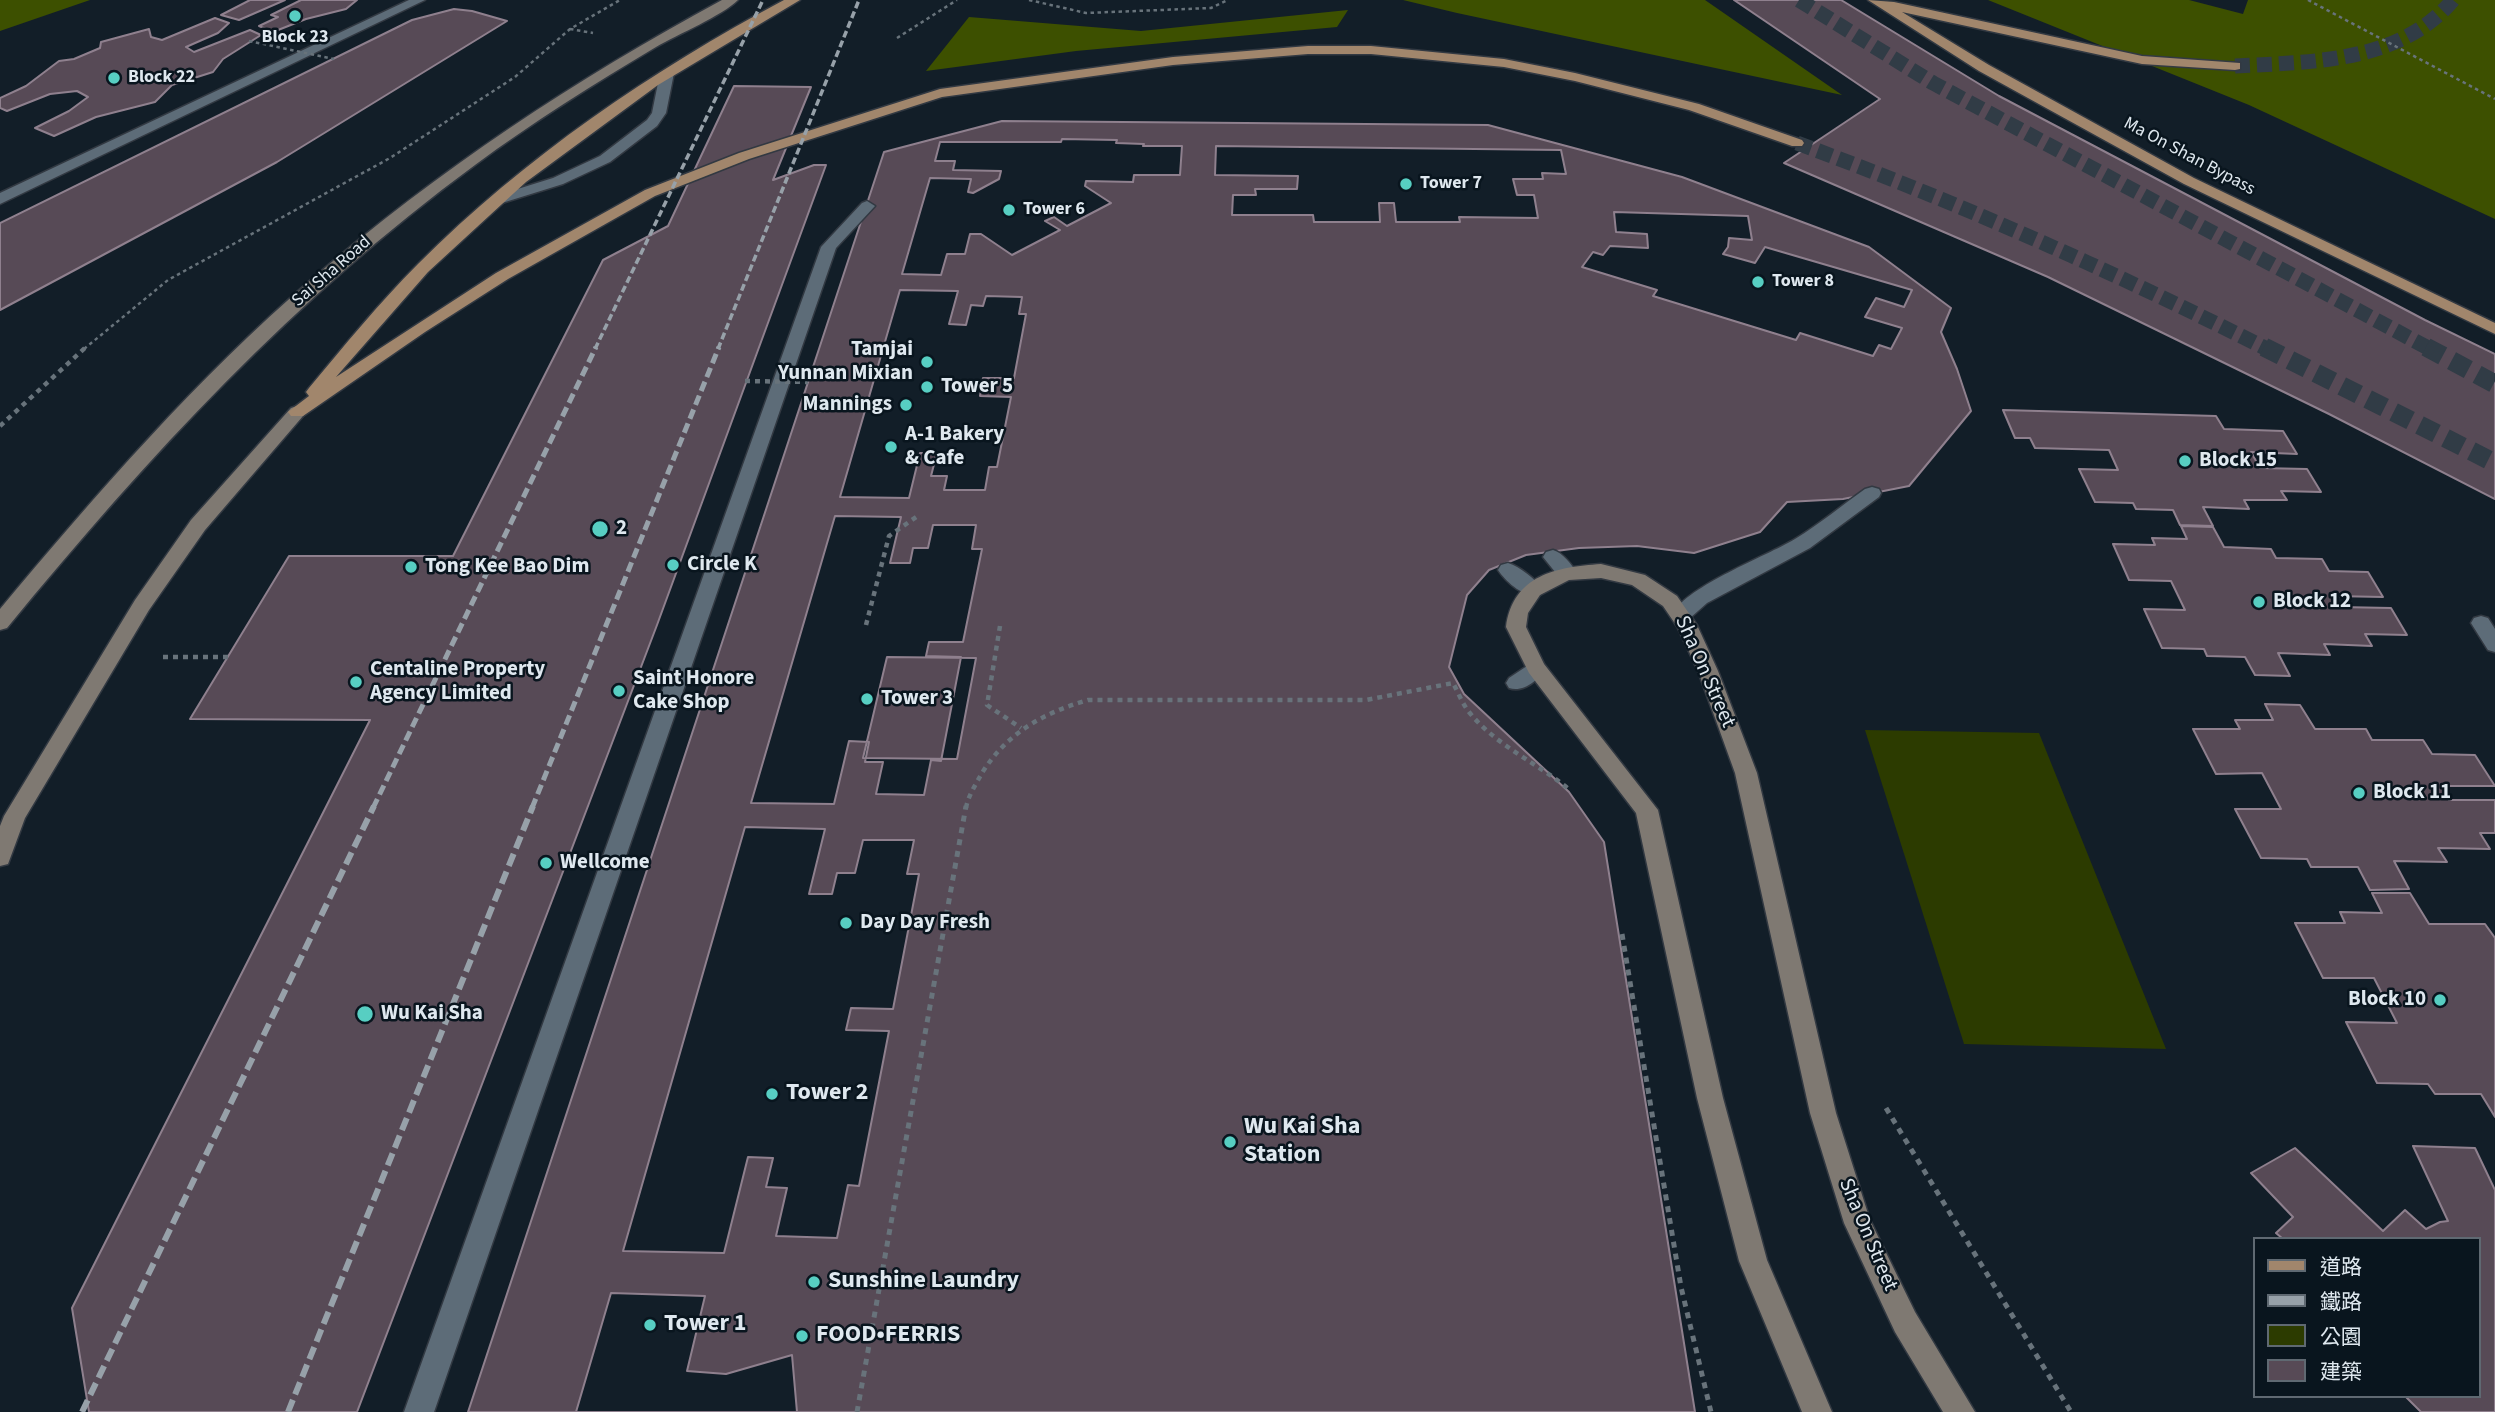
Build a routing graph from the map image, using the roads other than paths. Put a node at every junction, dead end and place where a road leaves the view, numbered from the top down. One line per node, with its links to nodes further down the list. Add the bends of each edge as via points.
1 (419, 0): 8 (lane)
2 (732, 0): 19 (main road, Sai Sha Road, via 571,92 429,192 344,261 176,420 87,517)
3 (794, 0): 6 (main road)
4 (1876, 1): 5 (main road, via 2142,60); 11 (main road, Ma On Shan Bypass, via 1984,68 2189,181)
5 (2235, 66)
6 (667, 73): 9 (main road, via 562,146); 9 (lane, via 659,113 652,123 605,159 558,181)
7 (1797, 143): 12 (main road, via 1694,107 1575,77 1504,63 1371,50 1173,61 940,93 744,156 650,193 502,276)
8 (0, 199)
9 (497, 200): 12 (main road, via 387,306)
10 (867, 206): 25 (lane, via 829,247)
11 (2495, 329)
12 (297, 412): 24 (main road, via 198,525 142,605 15,816)
13 (1872, 493): 18 (lane, via 1803,543 1700,598)
14 (1553, 557): 16 (lane)
15 (1508, 570): 17 (lane)
16 (1567, 573): 17 (main road, Sha On Street); 18 (main road, Sha On Street, via 1601,571 1638,580 1656,589)
17 (1533, 590): 22 (main road, via 1518,612 1516,627)
18 (1682, 614): 27 (main road, Sha On Street, via 1746,773 1823,1113 1858,1223 1905,1322)
19 (0, 623)
20 (2481, 623): 21 (lane)
21 (2495, 645)
22 (1536, 667): 23 (lane); 26 (main road, via 1647,810 1710,1098 1753,1261)
23 (1516, 683)
24 (0, 857)
25 (419, 1412)
26 (1816, 1412)
27 (1960, 1412)

